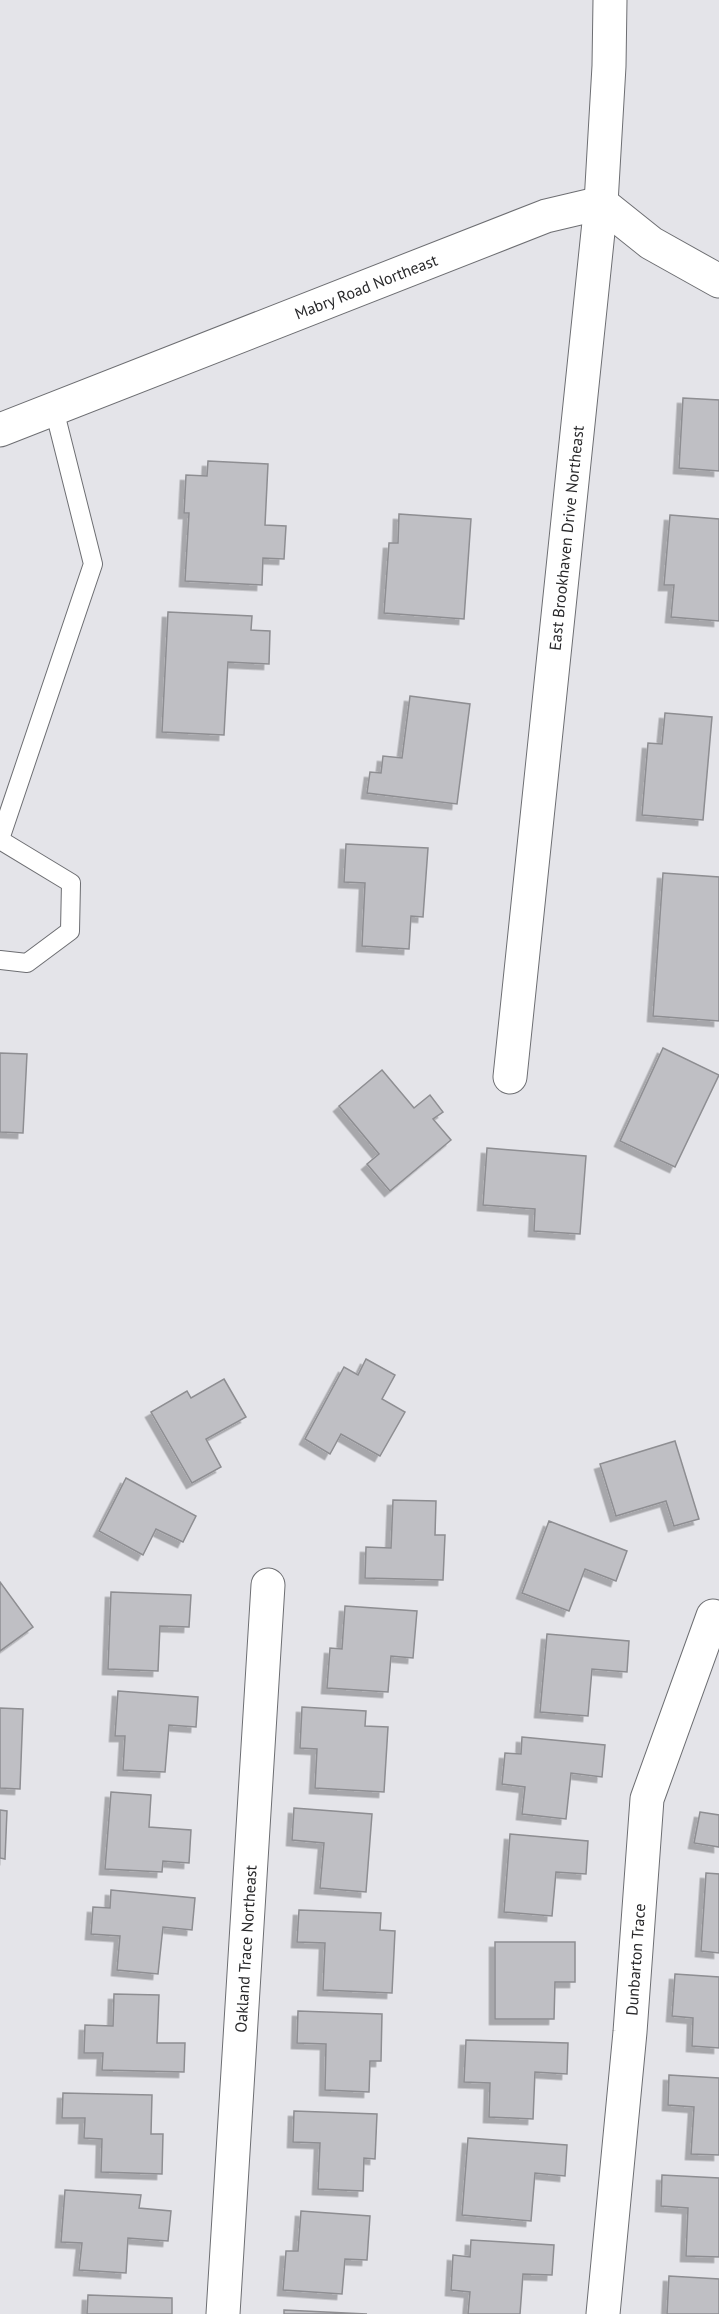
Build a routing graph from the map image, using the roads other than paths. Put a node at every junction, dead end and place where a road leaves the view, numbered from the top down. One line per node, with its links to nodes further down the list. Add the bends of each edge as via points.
1 (610, 0): 2 (street, East Brookhaven Drive Northeast)
2 (601, 203): 3 (street, East Brookhaven Drive Northeast); 4 (street, Mabry Road Northeast, via 546,216); 5 (street, via 651,243)
3 (598, 235): 4 (street, via 557,233 479,252); 10 (street, East Brookhaven Drive Northeast)
4 (450, 254): 6 (street, Mabry Road Northeast)
5 (719, 281)
6 (54, 409): 7 (street, Mabry Road Northeast); 8 (lane, via 93,564)
7 (0, 430)
8 (0, 840): 9 (lane, via 71,883 70,931 27,963)
9 (0, 960)
10 (510, 1077)
11 (268, 1585): 13 (street, Oakland Trace Northeast)
12 (713, 1616): 14 (street, Dunbarton Trace, via 646,1799 630,2032)
13 (223, 2314)
14 (603, 2314)

